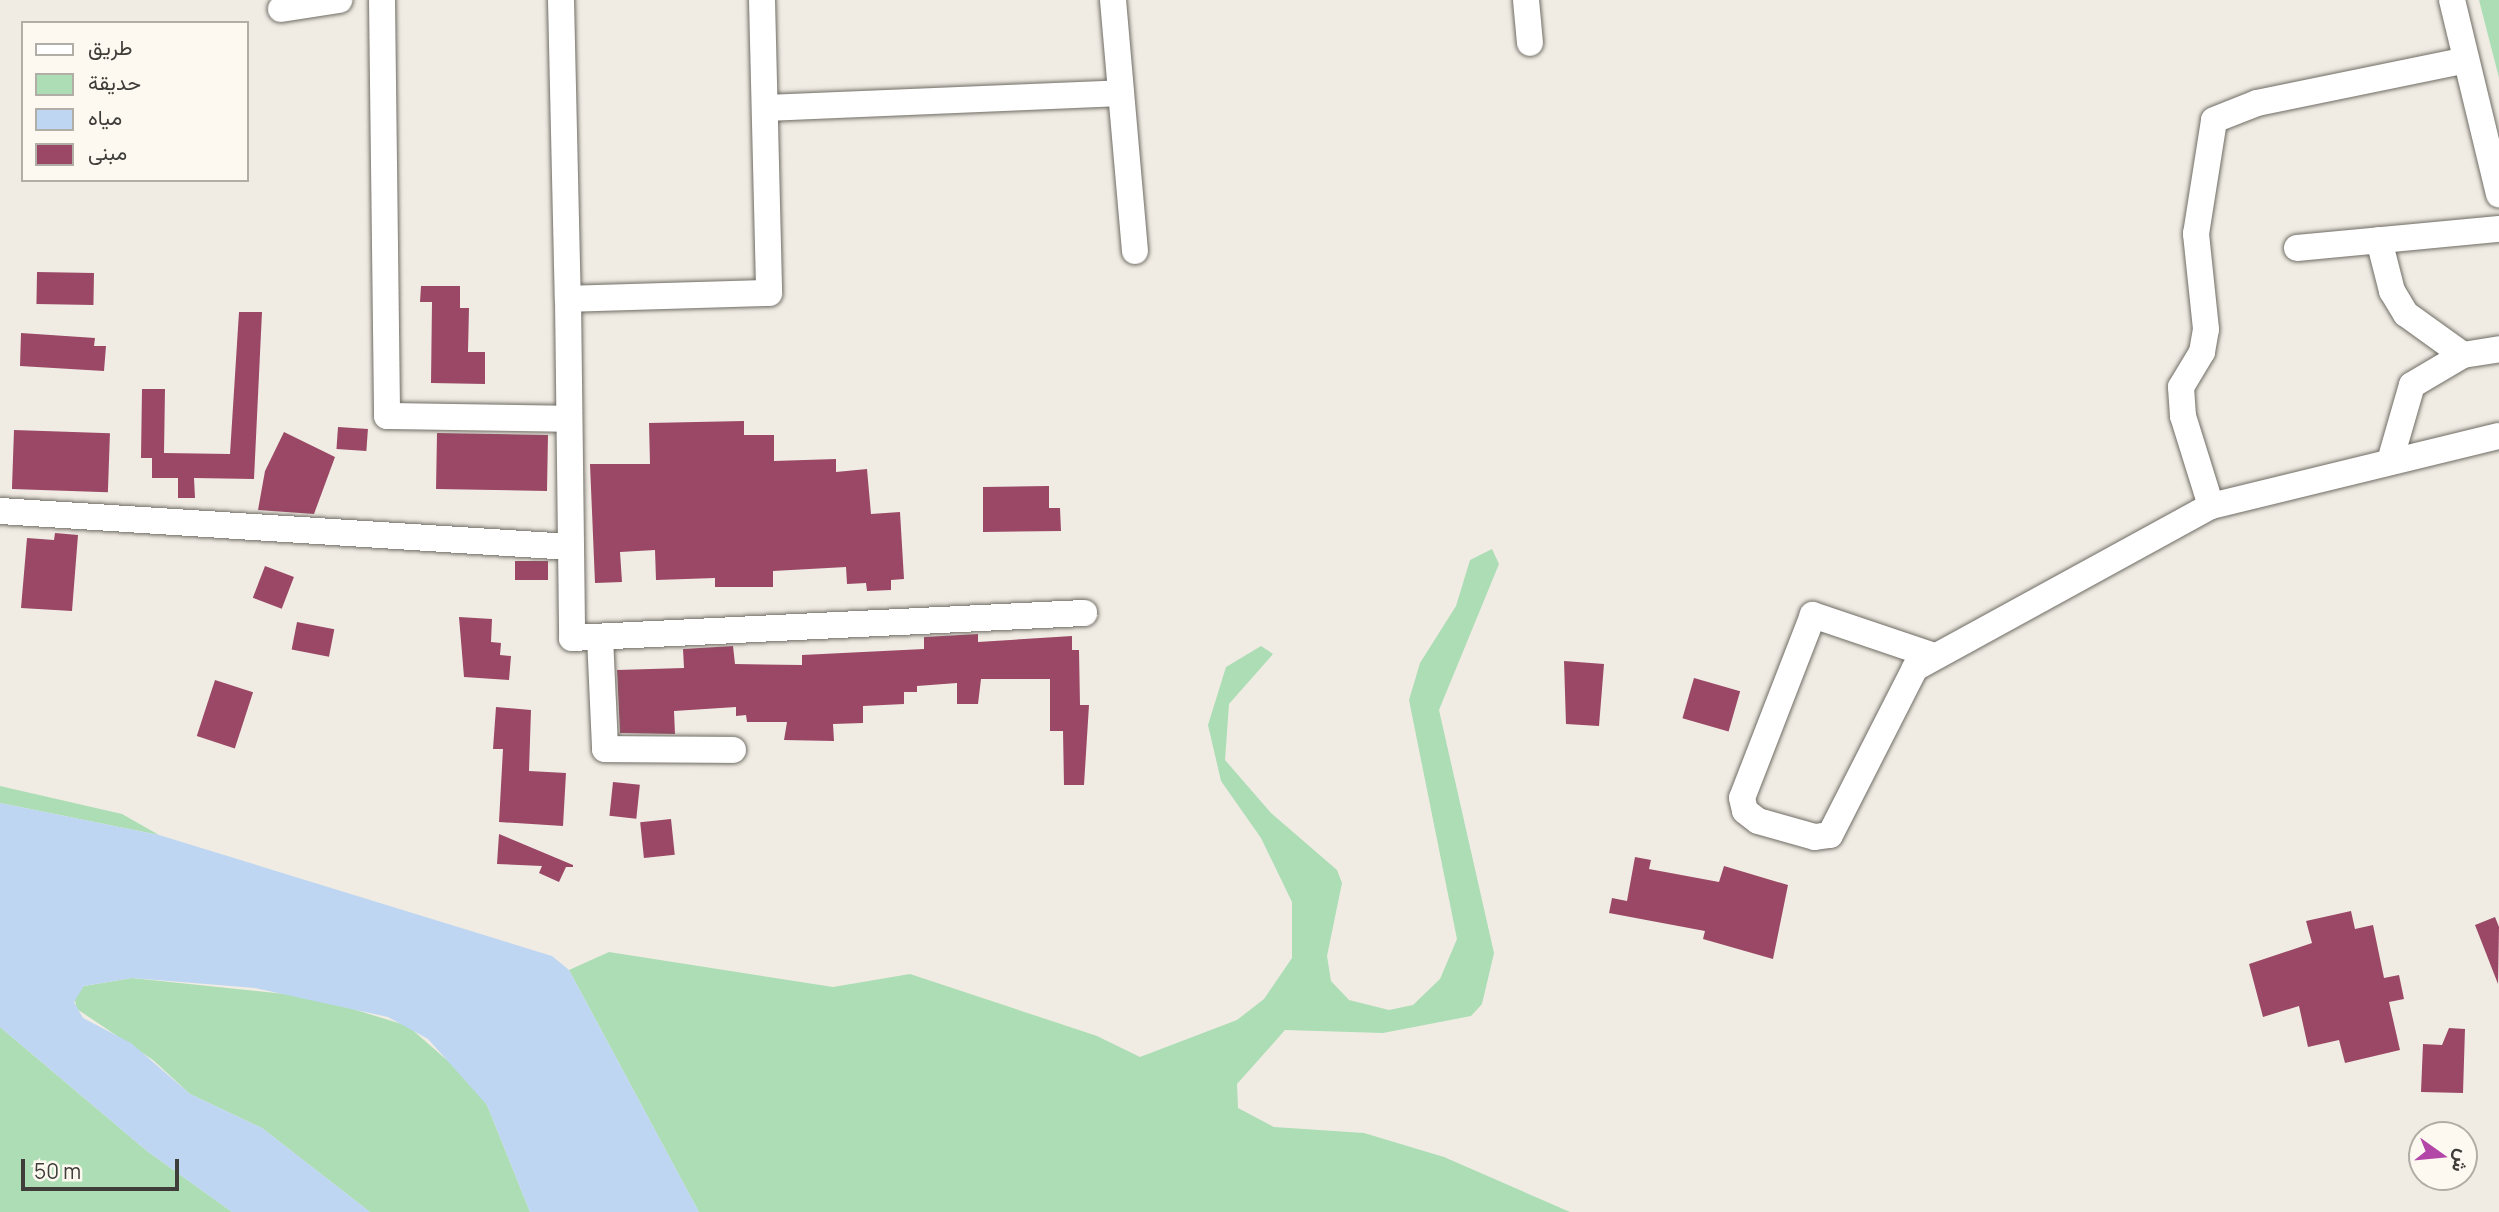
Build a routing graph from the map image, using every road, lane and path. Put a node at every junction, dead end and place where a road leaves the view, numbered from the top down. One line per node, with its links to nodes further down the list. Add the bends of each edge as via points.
1 (339, 0): 8 (street)
2 (382, 0): 21 (street, via 387,416)
3 (561, 0): 18 (street)
4 (762, 0): 12 (street)
5 (1113, 0): 11 (street)
6 (1526, 0): 9 (street)
7 (2452, 0): 10 (street)
8 (281, 9)
9 (1530, 43)
10 (2466, 60): 13 (street); 24 (street, via 2257,103 2214,120 2196,234 2206,329 2202,352 2181,387 2183,416)
11 (1121, 93): 12 (street); 17 (street)
12 (767, 108): 18 (street, via 769,293)
13 (2499, 194)
14 (2499, 229): 15 (street)
15 (2379, 240): 16 (street); 20 (street, via 2392,291 2406,314)
16 (2297, 248)
17 (1135, 251)
18 (568, 299): 21 (street)
19 (2499, 349): 20 (street)
20 (2463, 355): 23 (street, via 2412,385)
21 (568, 419): 26 (street)
22 (2499, 436): 23 (street)
23 (2390, 461): 24 (street)
24 (2211, 506): 29 (street)
25 (0, 511): 26 (street)
26 (571, 547): 28 (street, via 572,638)
27 (1084, 613): 28 (street)
28 (600, 637): 30 (street, via 605,749)
29 (1931, 656): 29 (street, via 1813,615 1742,798 1745,810 1758,821 1815,837 1830,835 1915,668)
30 (733, 750)

